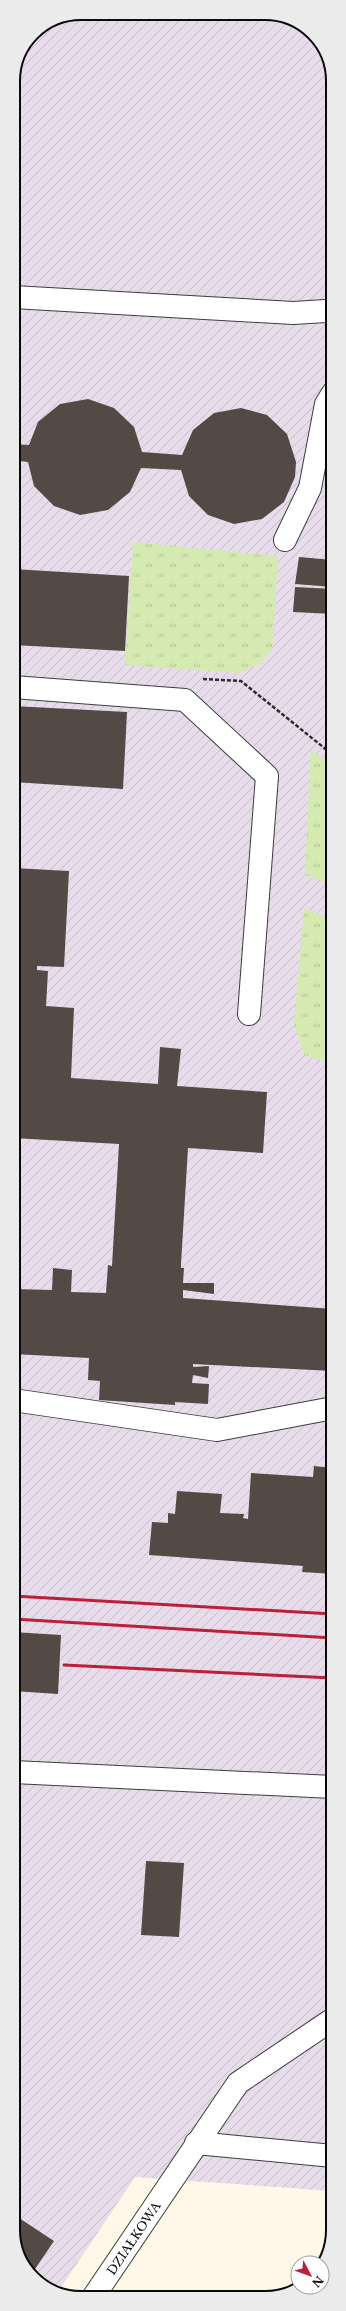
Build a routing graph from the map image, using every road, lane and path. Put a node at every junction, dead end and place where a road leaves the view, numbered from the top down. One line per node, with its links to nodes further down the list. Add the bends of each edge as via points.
1 (20, 297): 2 (street, via 293,313)
2 (326, 311)
3 (326, 404): 4 (street, via 310,488)
4 (285, 540)
5 (20, 688): 6 (street, via 185,700 267,776)
6 (249, 1014)
7 (20, 1401): 8 (street, via 217,1430)
8 (326, 1409)
9 (20, 1772): 10 (street)
10 (326, 1787)
11 (326, 2024): 12 (street, DZIAŁKOWA, via 238,2083)
12 (196, 2143): 13 (street); 14 (street, DZIAŁKOWA)
13 (326, 2155)
14 (97, 2291)

